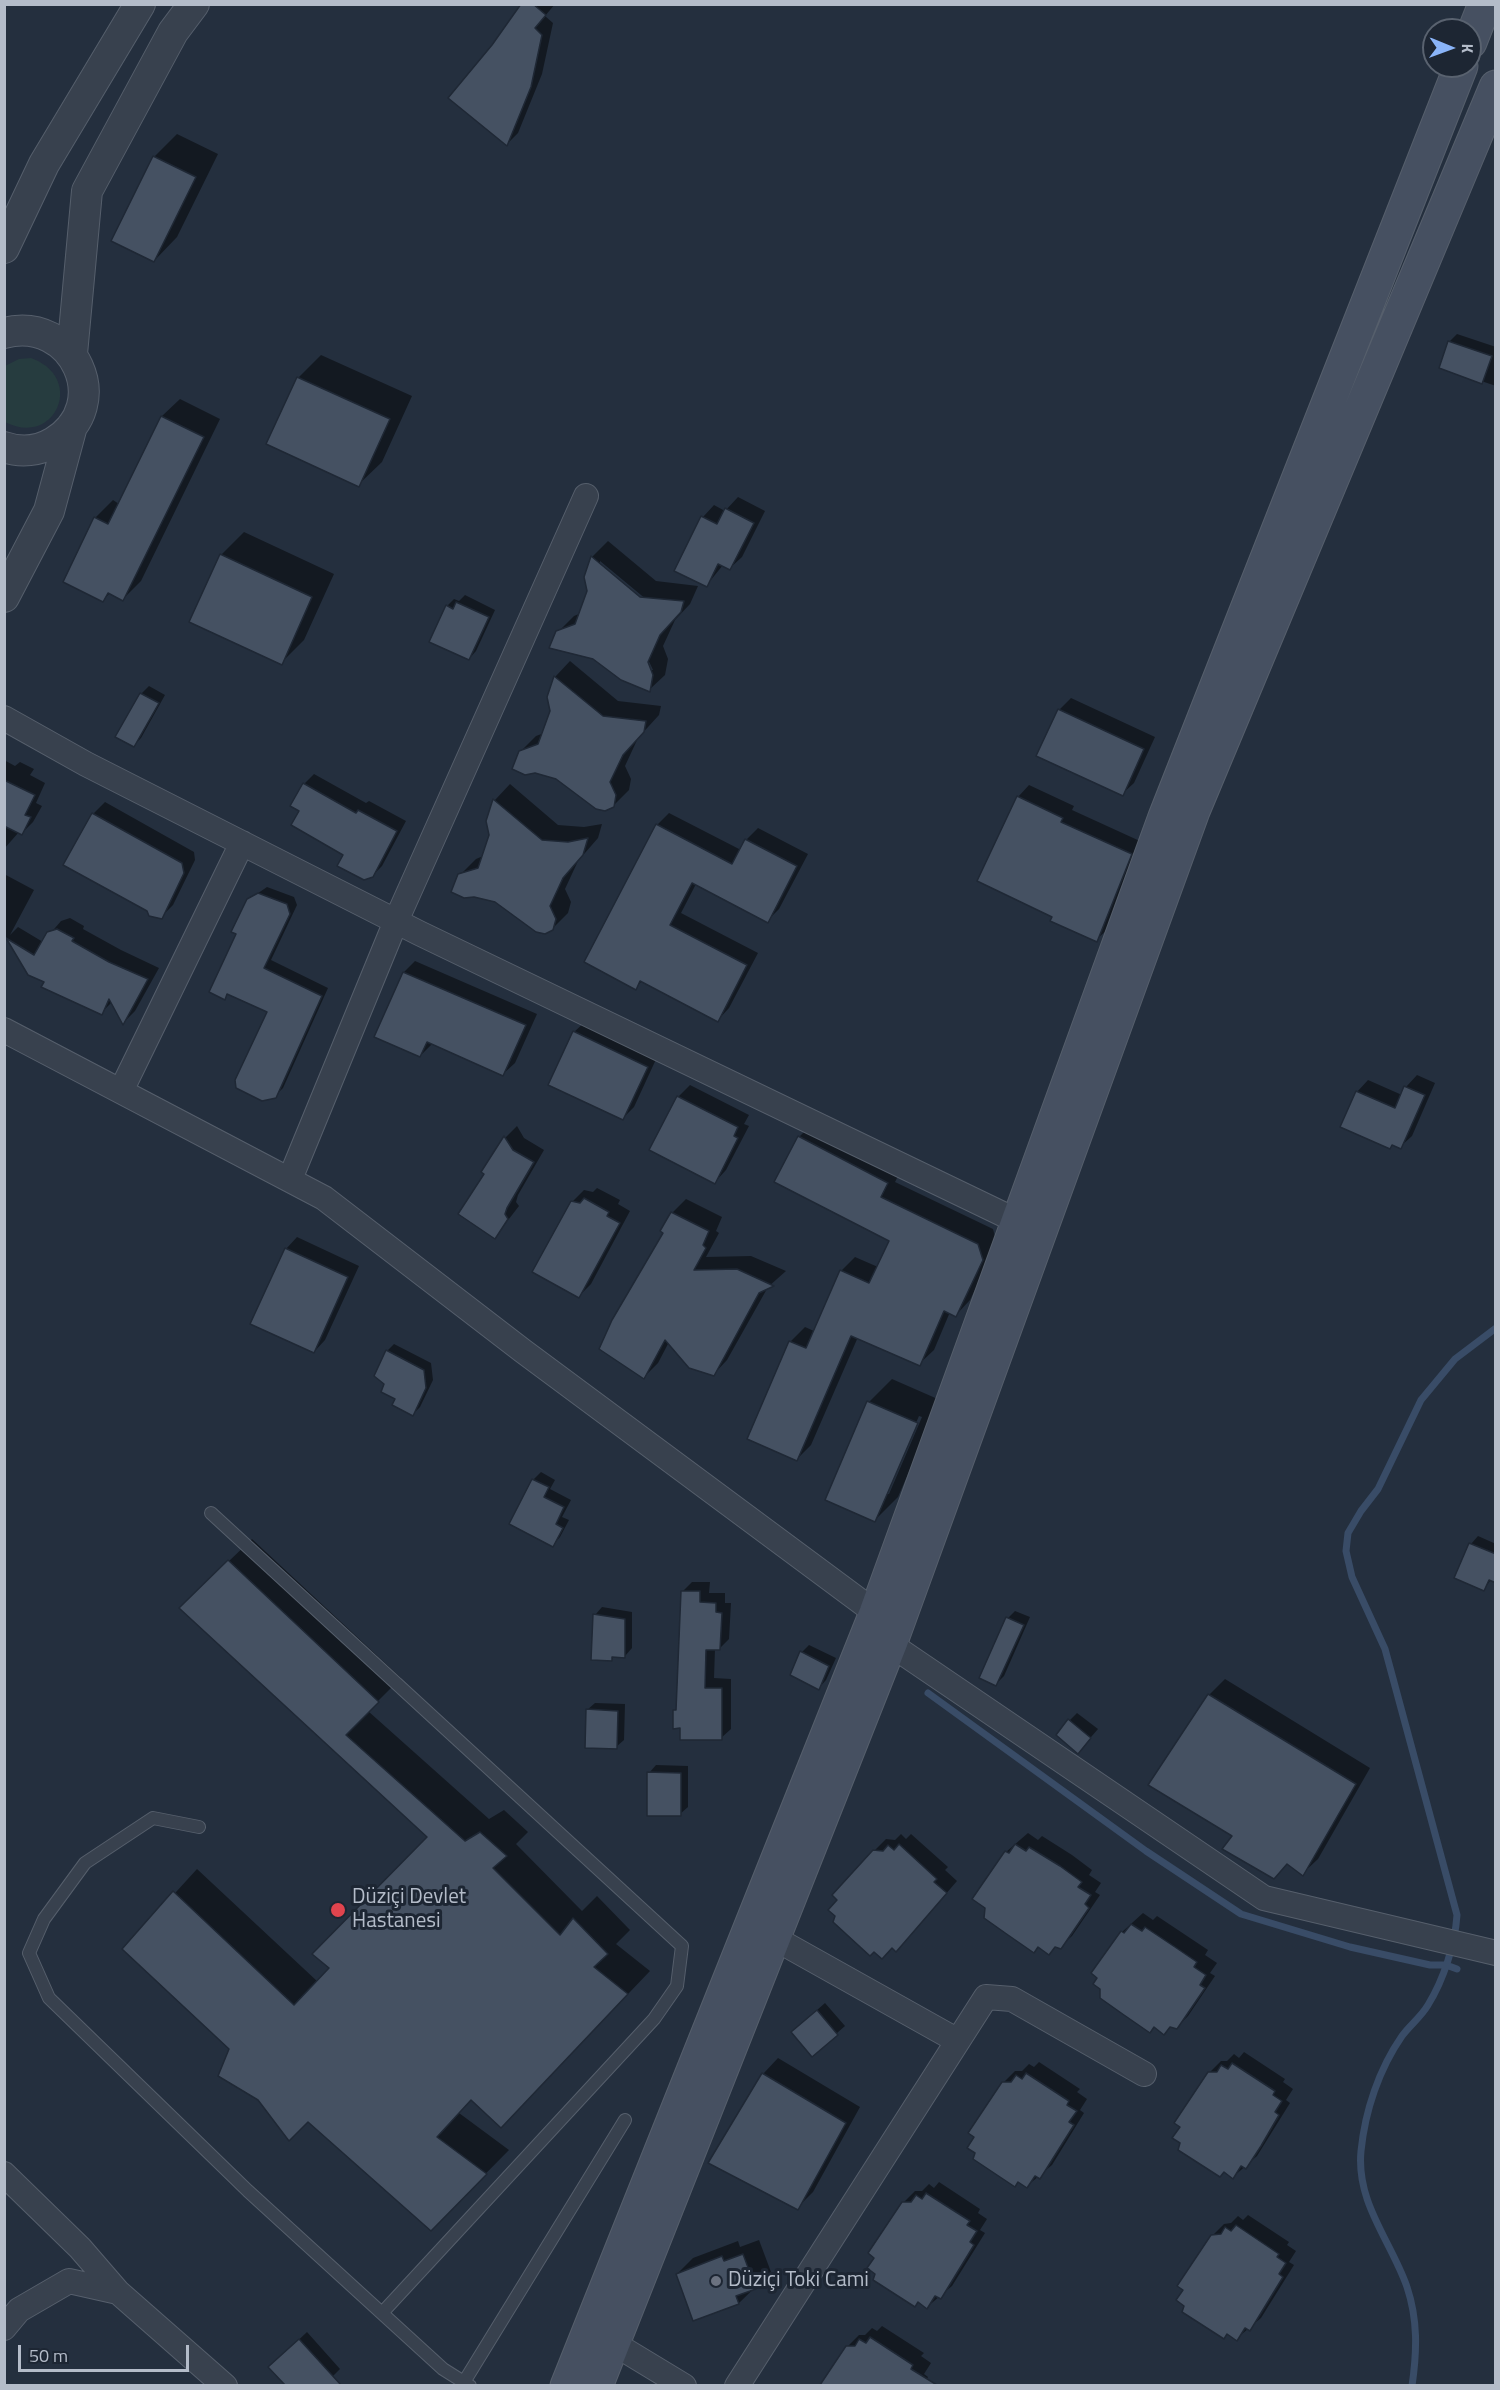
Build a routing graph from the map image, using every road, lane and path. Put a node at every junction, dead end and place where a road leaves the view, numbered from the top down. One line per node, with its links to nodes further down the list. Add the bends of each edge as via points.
1 (140, 4): 7 (street, via 44,164)
2 (194, 4): 9 (street, via 173,32 87,191)
3 (1485, 4): 4 (main road)
4 (1479, 18)
5 (1456, 78): 20 (main road, via 1165,817)
6 (1496, 87): 23 (main road, via 1193,811)
7 (4, 248)
8 (4, 333): 9 (street, via 33,330 49,336)
9 (72, 354): 10 (street, via 83,381 80,412)
10 (72, 426): 11 (street, via 47,446 30,450); 13 (street, via 49,511)
11 (4, 447)
12 (586, 496): 16 (street)
13 (4, 597)
14 (4, 718): 15 (street)
15 (242, 843): 16 (street); 18 (street)
16 (396, 921): 19 (street); 20 (street)
17 (4, 1030): 18 (street)
18 (121, 1091): 19 (street)
19 (290, 1179): 22 (street, via 324,1198)
20 (1017, 1221): 22 (main road)
21 (211, 1513): 32 (lane, via 682,1946 677,1986 654,2019)
22 (876, 1613): 23 (street); 37 (main road)
23 (890, 1644): 25 (main road); 26 (street, via 1264,1898)
24 (199, 1827): 32 (lane, via 153,1818 86,1863 44,1919 29,1953 50,1998 248,2191)
25 (774, 1938): 27 (street); 34 (main road)
26 (1496, 1953)
27 (958, 2041): 28 (street, via 986,1997 1012,1999); 40 (street)
28 (1144, 2074)
29 (625, 2120): 35 (lane)
30 (4, 2175): 31 (street, via 80,2248)
31 (118, 2292): 33 (street, via 69,2281 19,2310); 36 (street)
32 (382, 2313): 35 (lane, via 443,2369)
33 (4, 2328)
34 (613, 2343): 38 (main road); 39 (street)
35 (467, 2384)
36 (225, 2385)
37 (567, 2385)
38 (596, 2385)
39 (684, 2385)
40 (737, 2385)

